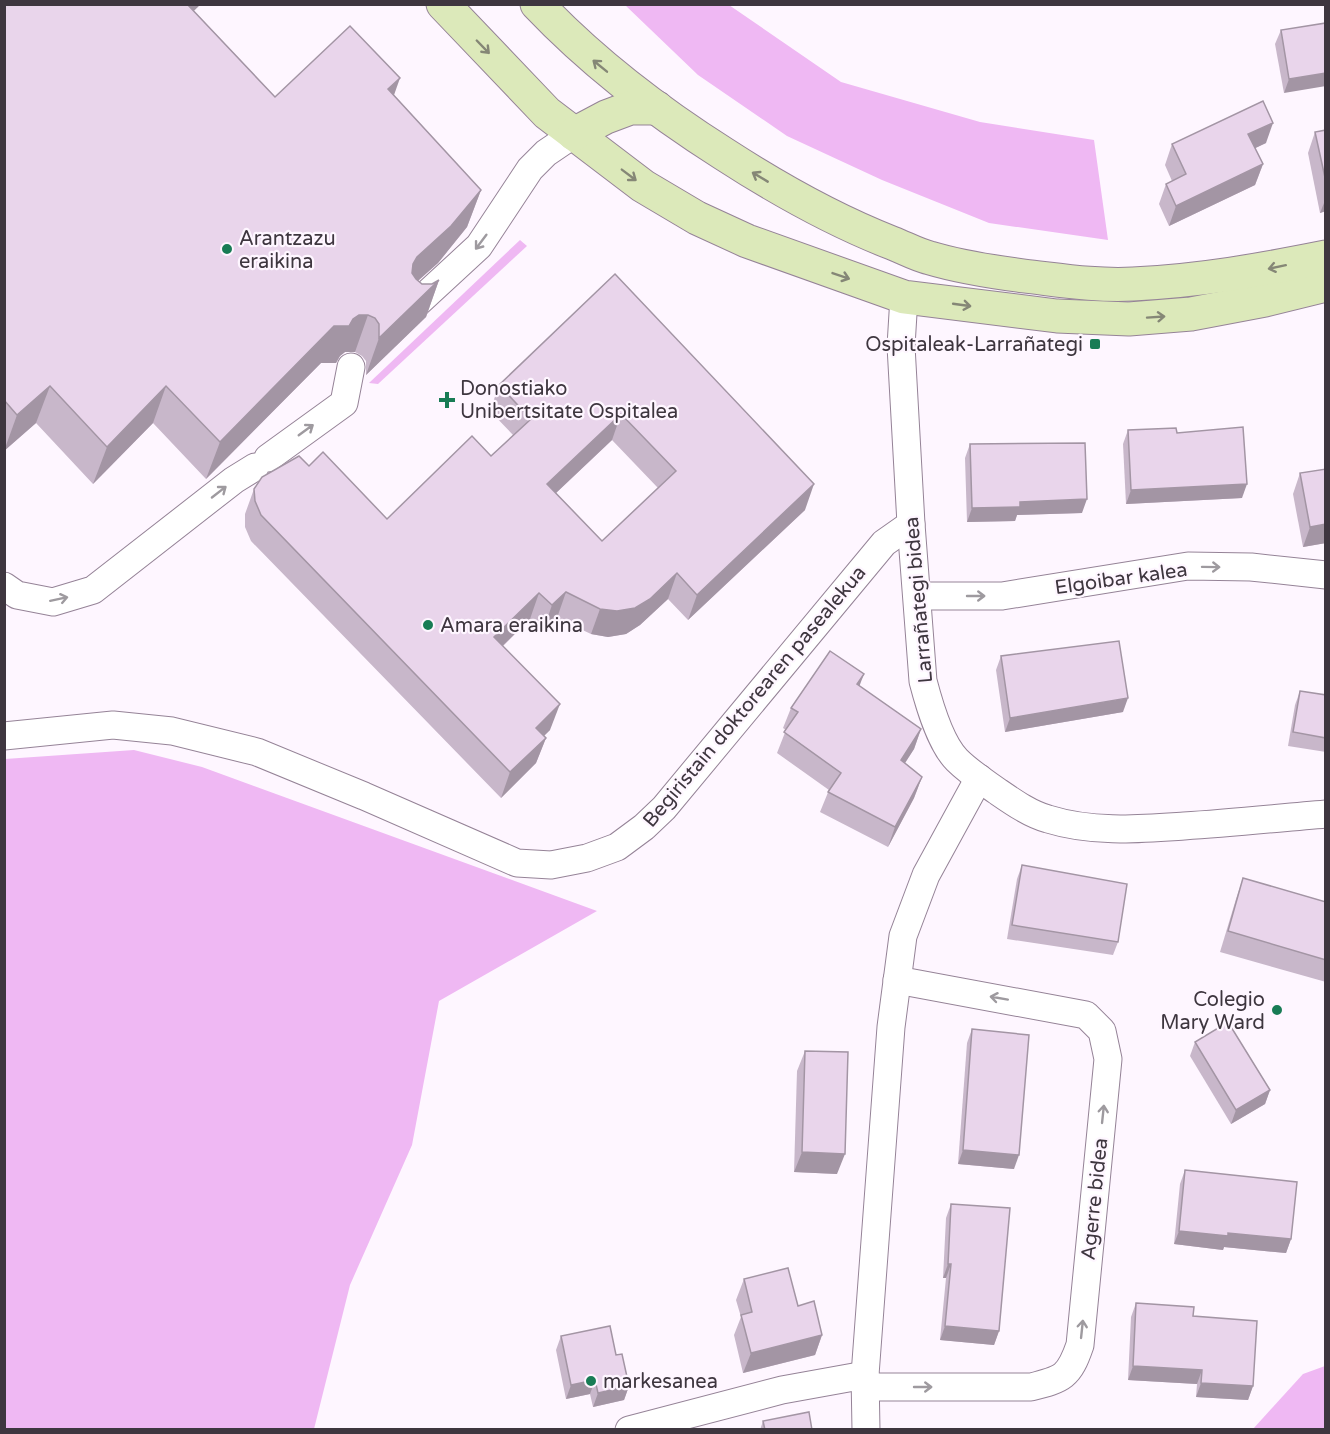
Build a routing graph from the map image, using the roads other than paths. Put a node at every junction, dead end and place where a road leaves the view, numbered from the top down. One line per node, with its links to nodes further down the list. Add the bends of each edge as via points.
1 (443, 4): 4 (main road, one-way to 4, via 536,103)
2 (537, 4): 3 (main road, one-way to 2, via 593,60)
3 (657, 108): 4 (main road, via 630,108); 5 (main road, one-way to 3, via 746,169)
4 (574, 134): 7 (main road, one-way to 7, via 643,186 697,218); 12 (street, one-way to 12, via 530,168 479,246)
5 (811, 206): 6 (main road); 7 (main road, via 830,230 832,243 823,252 811,253 773,241)
6 (858, 230): 9 (main road, via 930,258); 11 (main road, via 876,250)
7 (747, 241): 11 (main road, one-way to 11)
8 (1326, 257): 9 (main road, one-way to 9, via 1228,275 1131,284)
9 (1074, 282): 11 (main road, via 963,279 931,282)
10 (1326, 285): 11 (main road, one-way to 10, via 1057,316 1129,319 1191,314)
11 (904, 297): 14 (street, Larrañategi bidea, via 901,346)
12 (414, 306)
13 (351, 367): 16 (street, one-way to 13, via 17,596 53,602 93,590 234,480 344,402)
14 (911, 524): 17 (street, Larrañategi bidea); 18 (street, Begiristain doktorearen pasealekua, via 884,543 664,808 617,847 586,858 551,866 517,863 257,752 172,731 112,725)
15 (1326, 575): 17 (street, Elgoibar kalea, one-way to 15, via 1002,596 1188,567 1251,567)
16 (4, 586)
17 (918, 596): 19 (street, Larrañategi bidea, via 923,681 929,706 955,758)
18 (4, 736)
19 (979, 778): 20 (street, Larrañategi bidea, via 1019,806 1046,819 1104,830); 21 (street, via 926,874 903,936)
20 (1326, 814)
21 (897, 980): 22 (street); 22 (street, Agerre bidea, one-way to 21, via 1031,1387 1056,1381 1072,1368 1080,1345 1108,1059 1102,1031 1086,1015)
22 (865, 1381): 23 (street, Agerre bidea, via 782,1389); 24 (street)
23 (629, 1430)
24 (866, 1430)

